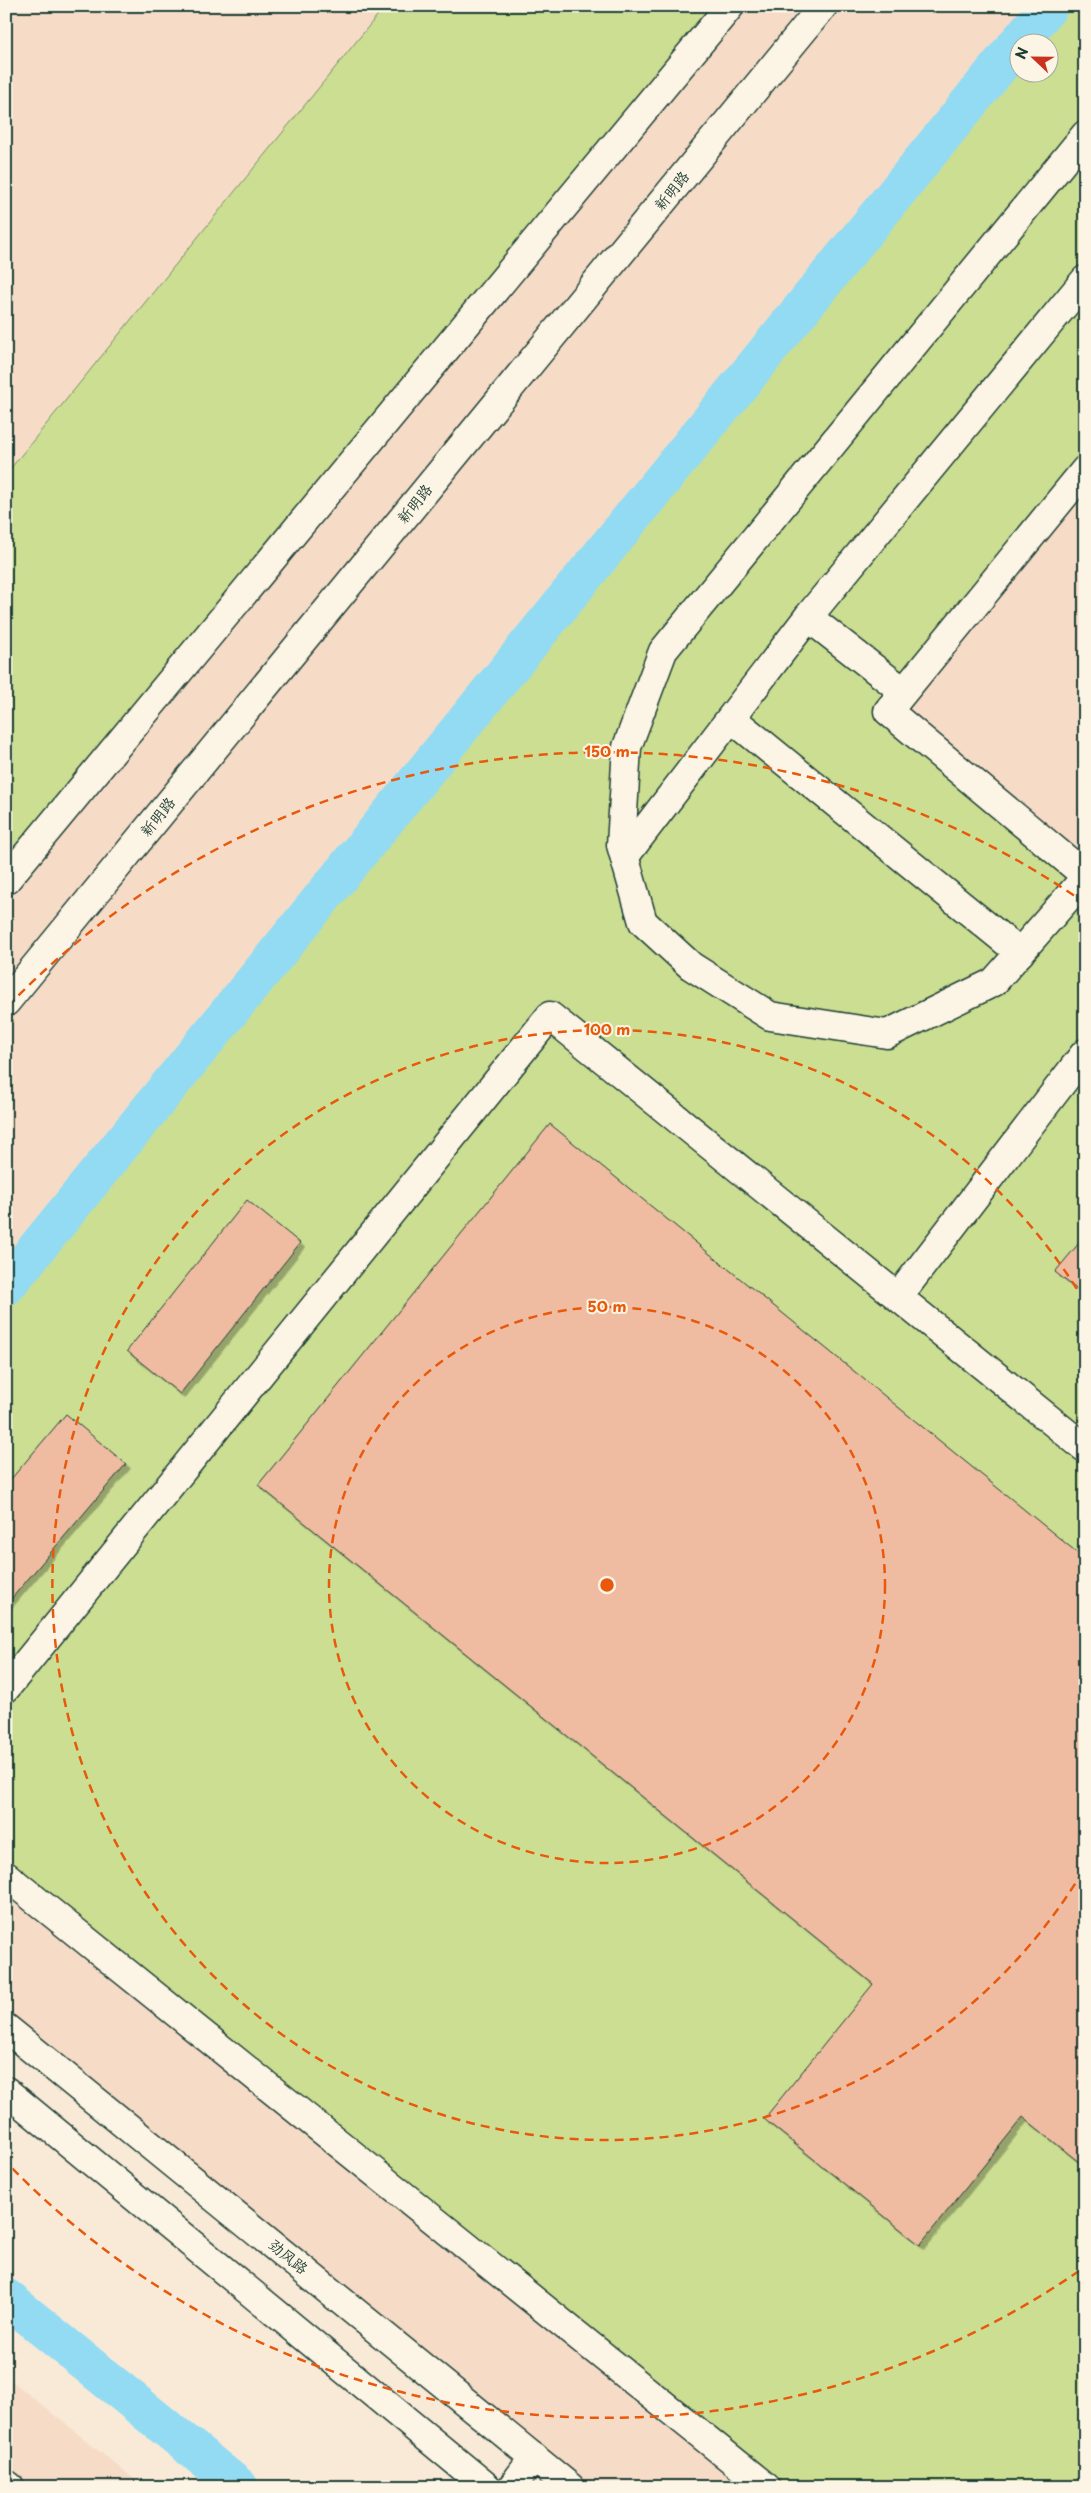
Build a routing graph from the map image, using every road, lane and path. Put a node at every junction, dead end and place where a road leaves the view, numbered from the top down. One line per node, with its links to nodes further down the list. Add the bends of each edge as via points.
1 (730, 6): 11 (main road)
2 (823, 6): 13 (main road, 新明路)
3 (1085, 135): 9 (main road, via 663,651 627,747 621,845)
4 (1085, 280): 6 (main road)
5 (1085, 470): 7 (main road)
6 (808, 617): 7 (main road); 8 (main road)
7 (903, 691): 10 (main road, via 888,711)
8 (730, 718): 9 (main road); 12 (main road)
9 (624, 856): 12 (main road, via 643,922 691,966 770,1016 887,1034 994,982)
10 (1085, 877): 12 (main road)
11 (6, 880)
12 (1020, 953)
13 (6, 1002)
14 (1085, 1053): 15 (main road)
15 (898, 1297): 16 (main road); 17 (main road, via 550,1016)
16 (1085, 1448)
17 (6, 1688)
18 (6, 1876): 27 (main road)
19 (6, 2028): 21 (main road, 劲风路)
20 (6, 2091): 24 (main road)
21 (534, 2457): 25 (main road); 26 (main road, 劲风路)
22 (6, 2484): 23 (main road)
23 (10, 2487)
24 (487, 2487)
25 (512, 2487)
26 (570, 2487)
27 (766, 2487)

